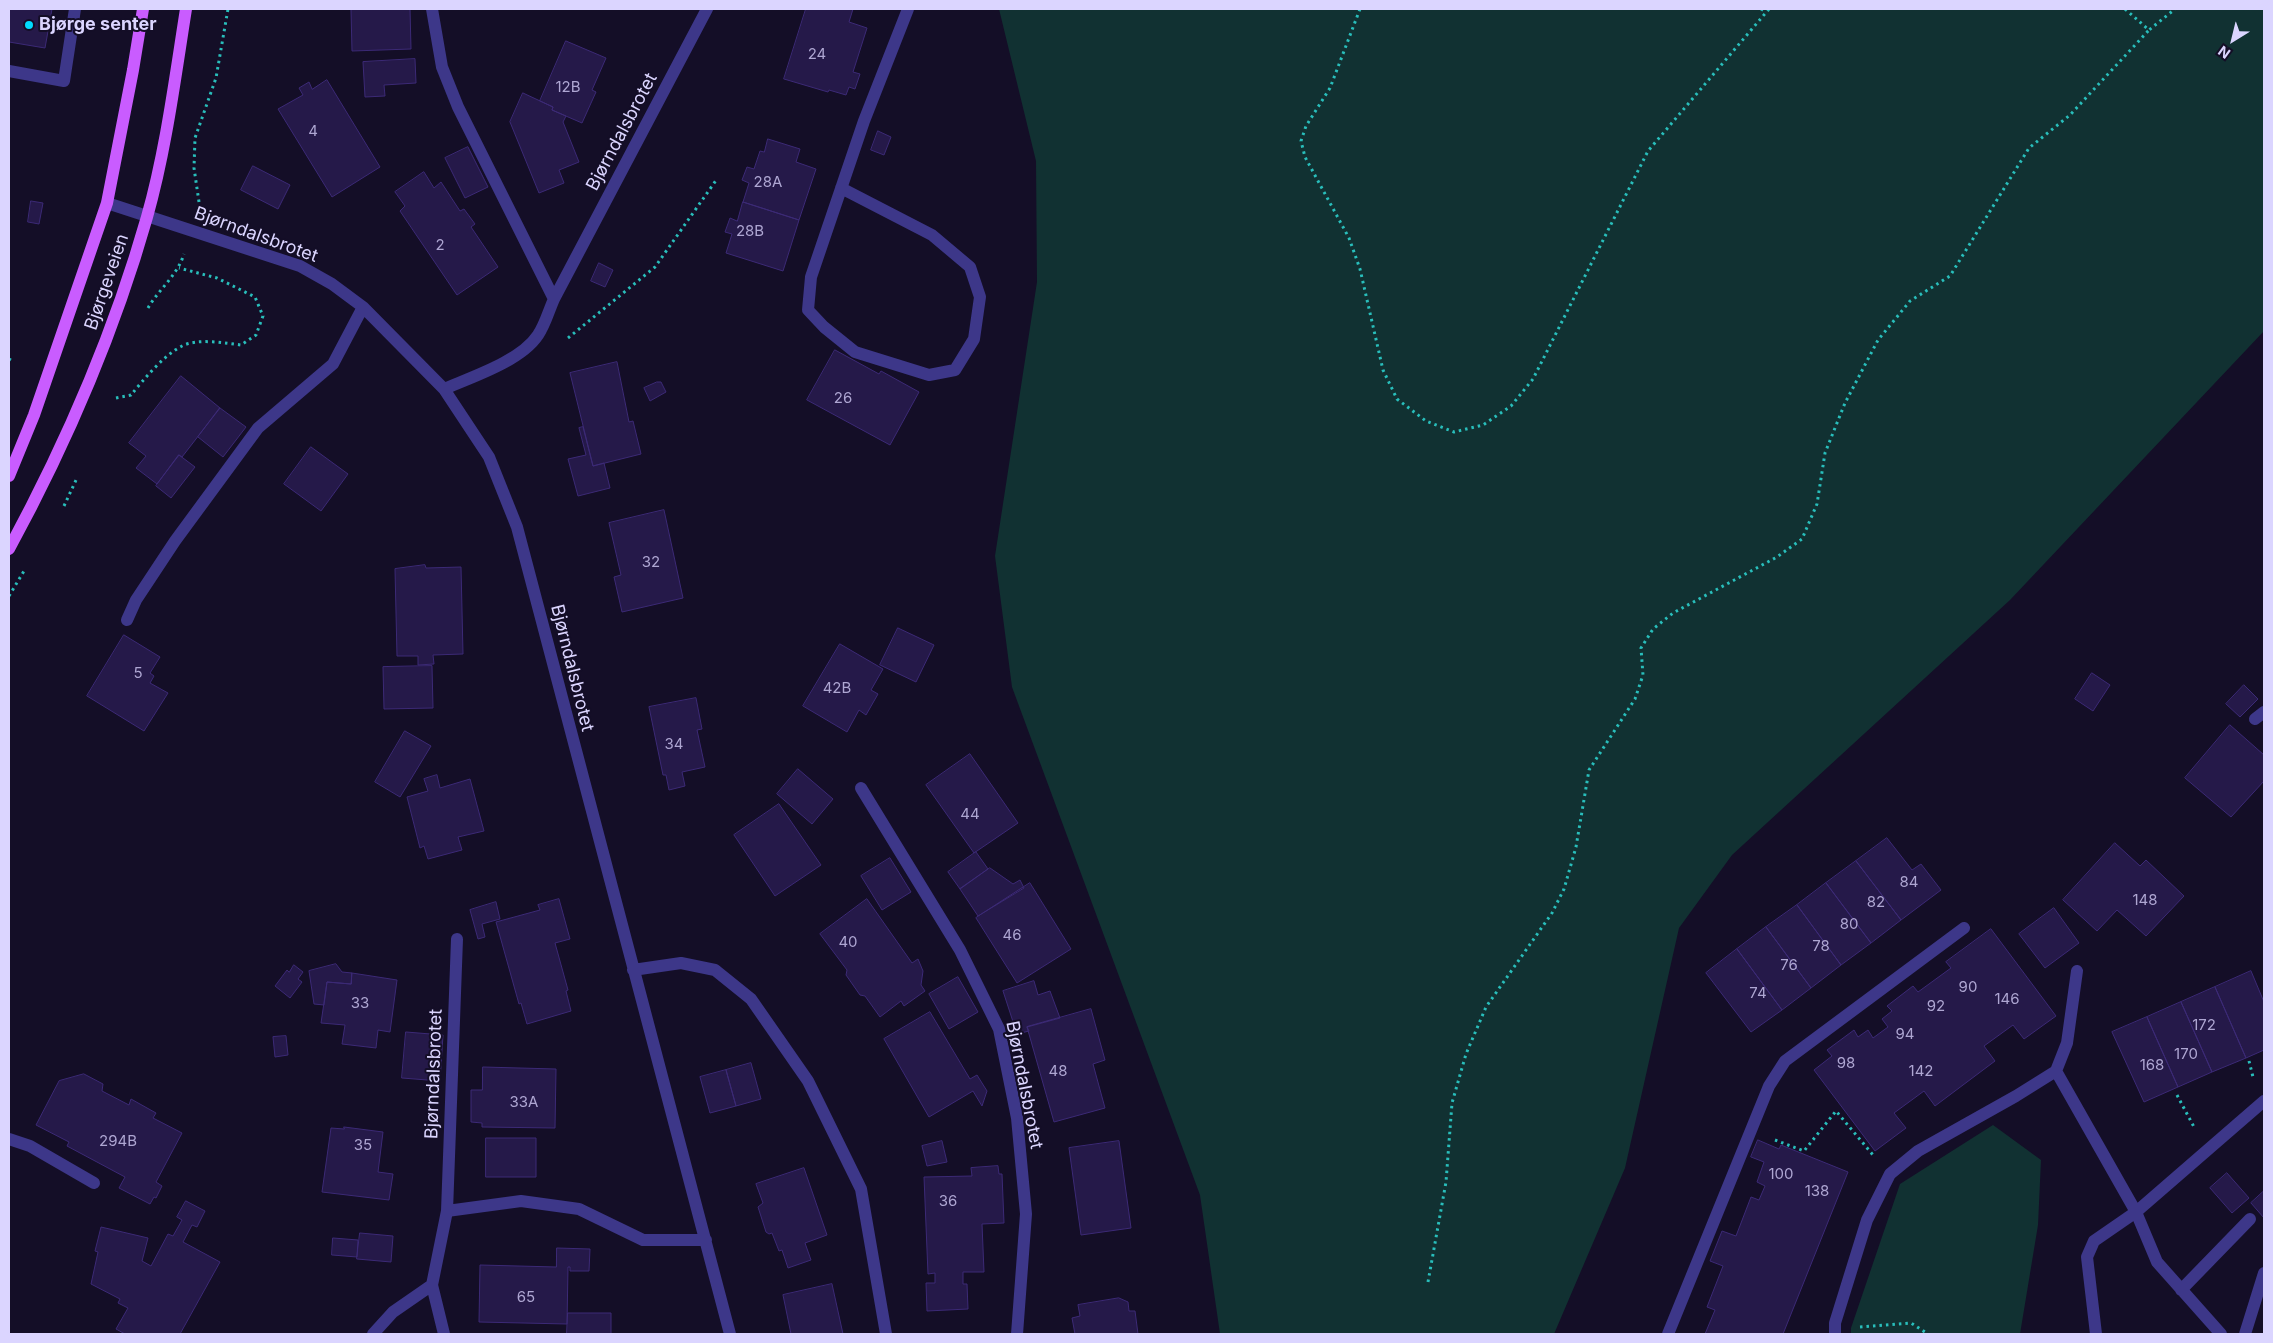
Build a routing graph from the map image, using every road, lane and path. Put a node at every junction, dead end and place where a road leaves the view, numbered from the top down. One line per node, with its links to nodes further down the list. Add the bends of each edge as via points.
1 (74, 9): 14 (street, via 64,81)
2 (143, 9): 18 (main road, Bjørgeveien)
3 (186, 9): 19 (main road, Bjørgeveien)
4 (228, 9): 17 (path, via 216,78 195,138 194,168)
5 (432, 9): 21 (street, via 442,67 458,108)
6 (707, 9): 21 (street, Bjørndalsbrotet)
7 (908, 9): 16 (street)
8 (1360, 9): 12 (path, via 1330,88 1306,126 1301,141 1315,179 1349,238 1360,269 1383,370 1397,399 1426,422 1454,432 1482,424 1511,406 1533,379 1648,151)
9 (1761, 9): 12 (path)
10 (2125, 9): 13 (path)
11 (2175, 9): 13 (path)
12 (1768, 10)
13 (2149, 30): 47 (path, via 2070,115 2029,148 1950,276 1910,301 1878,340 1845,403 1825,453 1817,504 1802,539 1777,557 1673,613 1653,629 1641,648 1643,675 1635,699 1590,770 1576,847 1564,889 1552,914 1486,1007 1466,1054 1452,1103 1446,1182)
14 (9, 71)
15 (717, 179): 23 (path, via 655,267)
16 (841, 188): 16 (street, via 811,277 808,310 855,352 930,375 955,370 974,339 979,306 980,298 970,267 932,235)
17 (199, 202)
18 (107, 203): 19 (street, Bjørndalsbrotet); 26 (main road, Bjørgeveien, via 37,406)
19 (148, 216): 22 (street, Bjørndalsbrotet, via 300,266); 27 (main road, Bjørgeveien, via 125,290 68,434)
20 (179, 268): 25 (path, via 217,278 254,297 263,316 256,335 241,345 214,341 183,346 148,374 131,396)
21 (554, 299): 24 (street, Bjørndalsbrotet, via 538,335 524,350 480,374)
22 (363, 307): 24 (street, Bjørndalsbrotet); 28 (street, via 333,364 258,428 175,541 136,600)
23 (566, 339)
24 (444, 388): 32 (street, Bjørndalsbrotet, via 489,457 517,527)
25 (116, 398)
26 (9, 476)
27 (9, 549)
28 (127, 620)
29 (861, 788): 55 (street, Bjørndalsbrotet, via 960,950 999,1029 1016,1118 1026,1214)
30 (1964, 928): 37 (street, via 1785,1062 1769,1086)
31 (457, 938): 42 (street, Bjørndalsbrotet)
32 (633, 970): 45 (street, Bjørndalsbrotet); 54 (street, via 680,963 716,970 751,999 808,1081 860,1189)
33 (2077, 971): 34 (street, via 2067,1043)
34 (2056, 1071): 40 (street, via 1918,1151); 43 (street)
35 (2177, 1095): 39 (path)
36 (2264, 1101): 39 (street)
37 (1750, 1132): 40 (path, via 1804,1151 1836,1111); 56 (street)
38 (9, 1139): 41 (street, via 30,1146)
39 (2207, 1152): 43 (street)
40 (1890, 1174): 50 (street, via 1868,1220)
41 (94, 1183)
42 (447, 1211): 45 (street, via 520,1201 579,1210 643,1240); 48 (street, Bjørndalsbrotet)
43 (2136, 1212): 49 (street, via 2157,1262); 58 (street, via 2094,1241 2087,1257)
44 (2250, 1219): 49 (street)
45 (706, 1240): 53 (street, Bjørndalsbrotet)
46 (2264, 1273): 60 (street)
47 (1428, 1282)
48 (432, 1285): 51 (street, via 393,1312); 52 (street, Bjørndalsbrotet)
49 (2181, 1290): 59 (street)
50 (1835, 1329): 57 (path, via 1911,1323)
51 (373, 1334)
52 (444, 1334)
53 (730, 1334)
54 (886, 1334)
55 (1016, 1334)
56 (1668, 1334)
57 (1928, 1334)
58 (2096, 1334)
59 (2221, 1334)
60 (2245, 1334)

